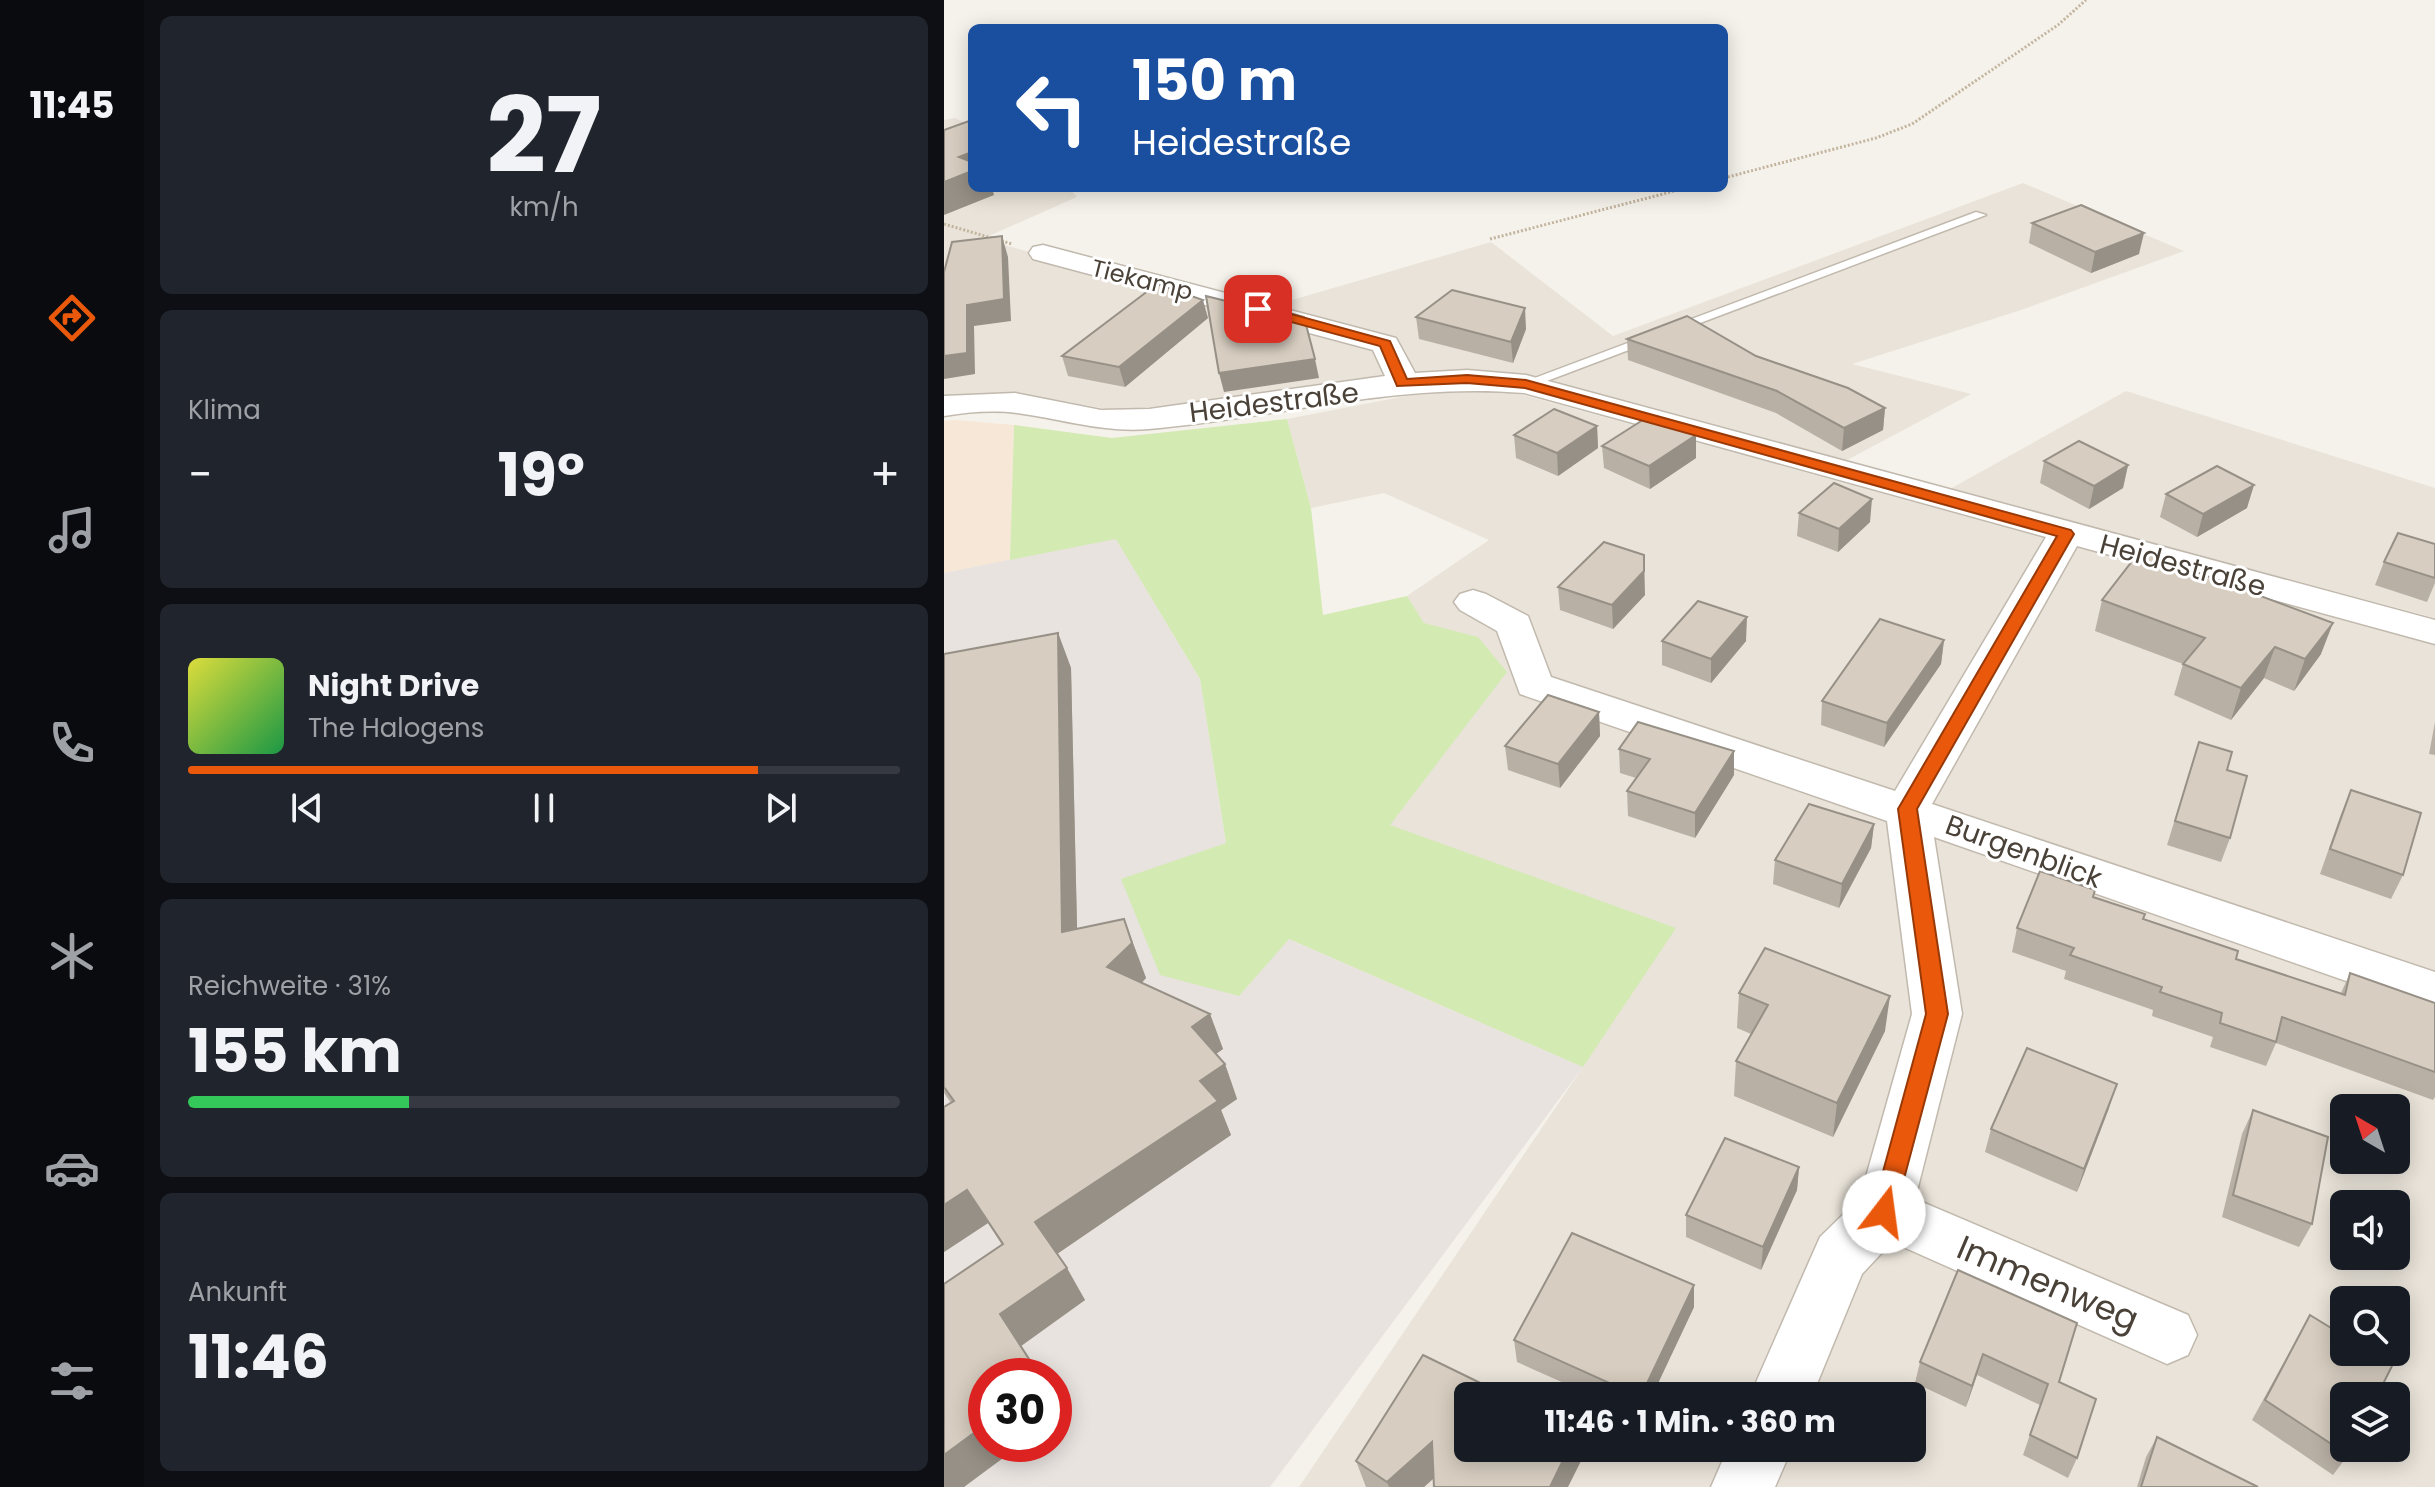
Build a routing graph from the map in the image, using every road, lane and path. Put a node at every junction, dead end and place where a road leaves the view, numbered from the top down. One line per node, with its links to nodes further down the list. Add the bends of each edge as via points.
1 (2086, 0): 2 (path, via 2058,25 1912,124)
2 (1728, 177)
3 (1671, 192): 6 (path)
4 (1980, 215): 9 (lane)
5 (944, 224): 7 (path)
6 (1490, 239)
7 (1043, 253): 8 (street, Tiekamp, via 1385,344)
8 (1402, 383): 9 (street, Heidestraße, via 1467,379); 10 (street, Heidestraße, via 1149,419 1101,420 1015,403)
9 (1526, 384): 11 (street, Heidestraße)
10 (944, 406)
11 (2066, 534): 13 (street, Heidestraße); 14 (street)
12 (1473, 602): 14 (street, Burgenblick, via 1514,624 1534,685)
13 (2435, 632)
14 (1907, 809): 15 (street, Burgenblick); 16 (street, via 1937,1014)
15 (2435, 992)
16 (1884, 1212): 17 (street, Immenweg); 18 (street, via 1840,1256)
17 (2167, 1335)
18 (1787, 1382)
19 (1754, 1462): 20 (street)
20 (1743, 1487)

